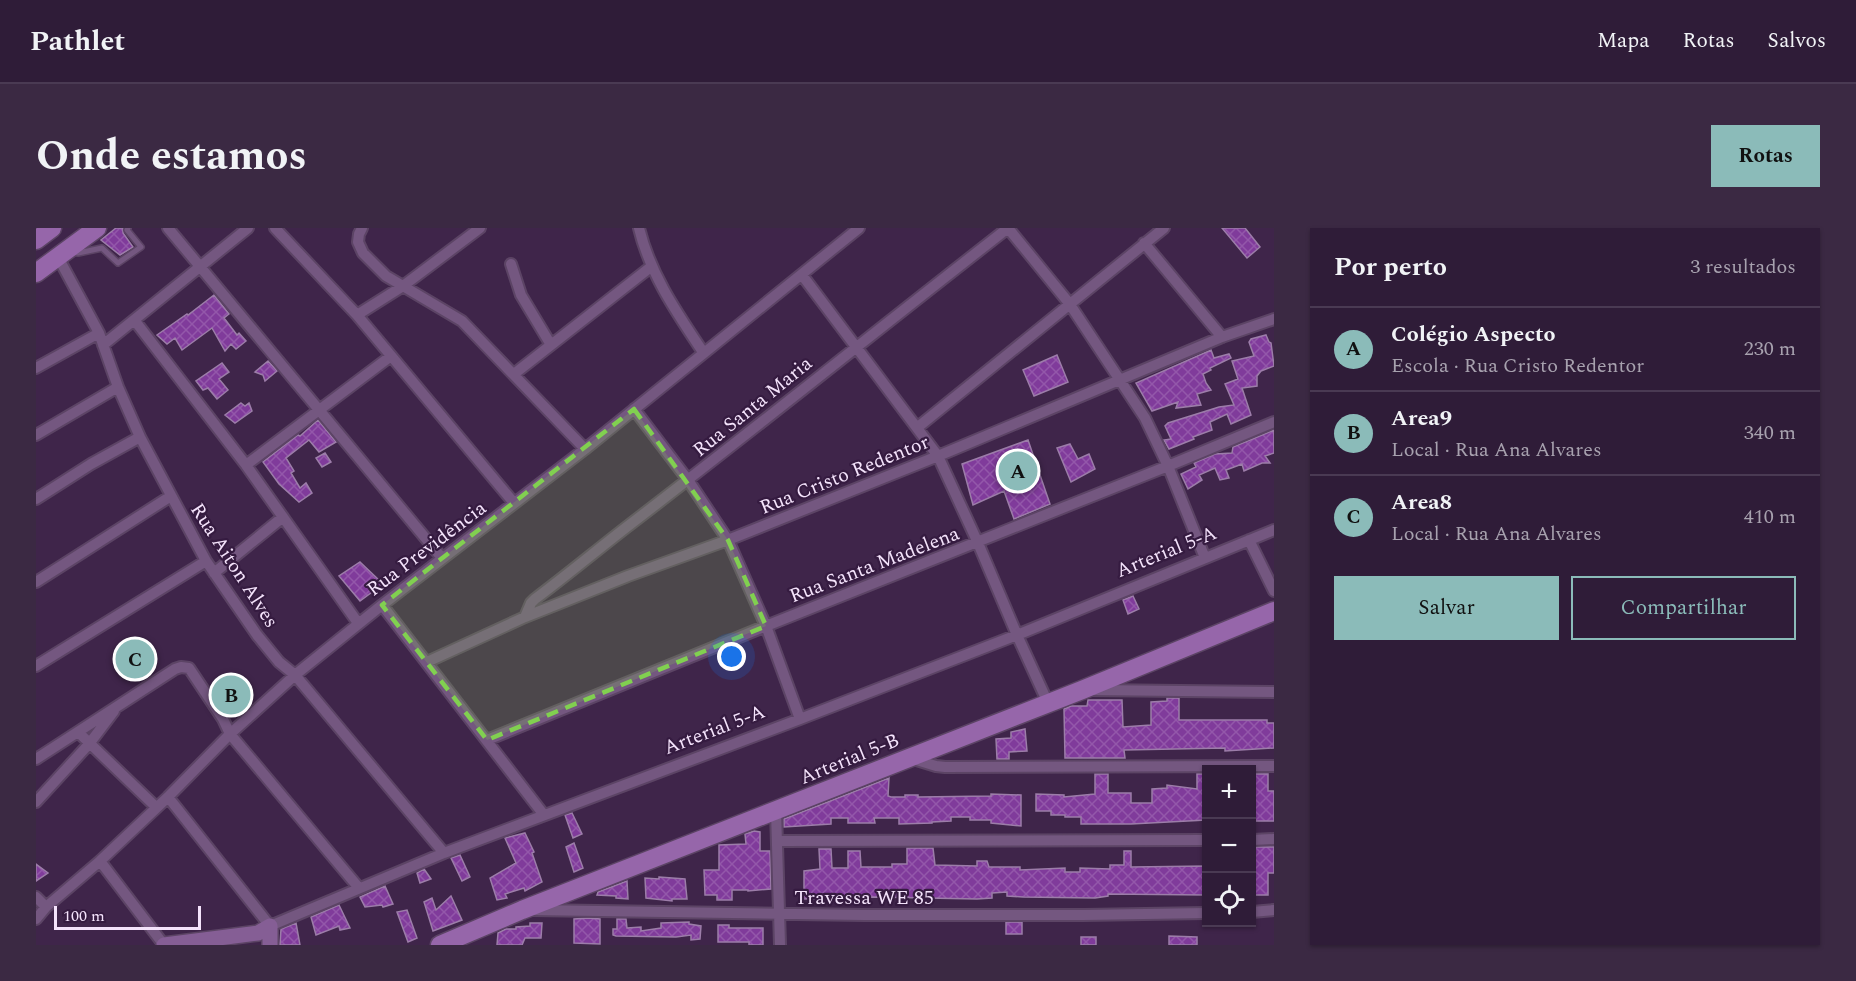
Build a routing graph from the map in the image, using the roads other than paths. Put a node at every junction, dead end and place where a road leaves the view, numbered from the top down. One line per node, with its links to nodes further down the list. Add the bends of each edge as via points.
1 (52, 228): 13 (main road)
2 (97, 228): 15 (main road)
3 (128, 228): 15 (lane, via 141,247 118,263 102,248)
4 (168, 228): 17 (street)
5 (248, 228): 17 (street)
6 (275, 228): 23 (street)
7 (362, 228): 21 (street, via 358,242 363,253 386,276)
8 (480, 228): 21 (street)
9 (639, 228): 18 (street)
10 (859, 228): 20 (street, Rua Previdência)
11 (1008, 228): 22 (street); 30 (street, Rua Santa Maria)
12 (1164, 228): 14 (street)
13 (36, 240)
14 (1144, 243): 22 (street); 27 (street)
15 (62, 253): 19 (main road); 26 (street, Rua Aiton Alves)
16 (511, 264): 29 (street, via 521,295)
17 (200, 266): 25 (street); 38 (street)
18 (652, 266): 29 (street); 31 (street)
19 (36, 273)
20 (802, 275): 30 (street); 31 (street, Rua Previdência)
21 (403, 286): 23 (street); 34 (street, via 462,321)
22 (1069, 303): 35 (street); 40 (street)
23 (357, 315): 32 (street)
24 (1274, 319): 27 (street, Rua Cristo Redentor)
25 (135, 321): 28 (street); 45 (street)
26 (99, 333): 28 (street, Rua Aiton Alves); 33 (street)
27 (1222, 337): 35 (street, Rua Cristo Redentor)
28 (103, 345): 36 (street, Rua Aiton Alves)
29 (551, 345): 34 (street)
30 (856, 347): 40 (street); 47 (street, Rua Santa Maria)
31 (703, 352): 37 (street, Rua Previdência)
32 (391, 356): 38 (street); 50 (street)
33 (36, 368)
34 (514, 374): 43 (street)
35 (1121, 379): 44 (street, Rua Cristo Redentor); 46 (street)
36 (118, 387): 41 (street); 42 (street, Rua Aiton Alves)
37 (634, 409): 43 (street, Rua Previdência); 47 (street)
38 (320, 410): 45 (street); 56 (street)
39 (1274, 422): 46 (street, Rua Santa Madelena)
40 (918, 427): 44 (street)
41 (36, 435)
42 (140, 437): 48 (street, Rua Aiton Alves); 49 (street)
43 (585, 449): 50 (street, Rua Previdência)
44 (938, 456): 53 (street, Rua Cristo Redentor); 55 (street)
45 (246, 465): 51 (street)
46 (1168, 466): 55 (street, Rua Santa Madelena); 57 (street)
47 (688, 480): 53 (street); 64 (street, Rua Santa Maria, via 535,598)
48 (171, 496): 58 (street, Rua Aiton Alves); 60 (street)
49 (36, 499)
50 (514, 503): 56 (street, Rua Previdência)
51 (283, 517): 59 (street); 65 (street)
52 (1274, 530): 54 (street, Arterial 5-A)
53 (728, 540): 64 (street, Rua Cristo Redentor); 66 (street)
54 (1249, 540): 57 (street, Arterial 5-A); 61 (street)
55 (978, 543): 66 (street, Rua Santa Madelena); 67 (street)
56 (442, 558): 62 (street, Rua Previdência)
57 (1204, 558): 67 (street, Arterial 5-A)
58 (206, 561): 59 (street, Rua Aiton Alves); 69 (street)
59 (214, 573): 70 (street, Rua Aiton Alves, via 271,653)
60 (36, 582)
61 (1274, 591)
62 (382, 605): 65 (street, Rua Previdência); 68 (street)
63 (1274, 611): 71 (main road, Arterial 5-B)
64 (525, 617): 68 (street, Rua Cristo Redentor)
65 (358, 623): 70 (street, Rua Previdência)
66 (765, 626): 75 (street); 78 (street, Rua Santa Madelena)
67 (1017, 635): 73 (street); 75 (street, Arterial 5-A)
68 (427, 662): 78 (street)
69 (36, 666)
70 (295, 675): 77 (street, Rua Previdência); 92 (street, Rua Aiton Alves)
71 (1082, 690): 72 (street); 73 (main road, Arterial 5-B)
72 (1274, 692)
73 (1048, 703): 80 (main road, Arterial 5-B)
74 (118, 706): 76 (street); 77 (street, via 175,669 186,667 193,671); 79 (street)
75 (800, 719): 87 (street, Arterial 5-A)
76 (78, 732): 79 (street); 81 (street)
77 (230, 734): 83 (street, Rua Previdência); 94 (street)
78 (487, 740): 87 (street)
79 (90, 744): 84 (street); 85 (street)
80 (910, 758): 82 (street, via 945,767); 86 (main road, Arterial 5-B)
81 (36, 759)
82 (1274, 766)
83 (168, 797): 85 (street, Rua Previdência); 103 (street)
84 (36, 801)
85 (156, 807): 93 (street, Rua Previdência)
86 (776, 811): 91 (street); 97 (main road, Arterial 5-B)
87 (544, 815): 92 (street, Arterial 5-A)
88 (1274, 839): 90 (street)
89 (1202, 840): 91 (street)
90 (1256, 840)
91 (777, 841): 101 (street)
92 (444, 853): 94 (street, Arterial 5-A)
93 (100, 861): 96 (street, Rua Previdência); 104 (street)
94 (358, 888): 103 (street, Arterial 5-A)
95 (36, 897): 96 (street)
96 (46, 907): 102 (street, Rua Previdência)
97 (522, 910): 101 (street, Travessa WE 85); 106 (main road, Arterial 5-B)
98 (1274, 910): 99 (street)
99 (1256, 912)
100 (1202, 913): 101 (street, Travessa WE 85)
101 (779, 915): 107 (street)
102 (36, 919)
103 (262, 934): 104 (main road, Arterial 5-A); 105 (main road)
104 (164, 945)
105 (270, 945)
106 (440, 945)
107 (780, 945)

